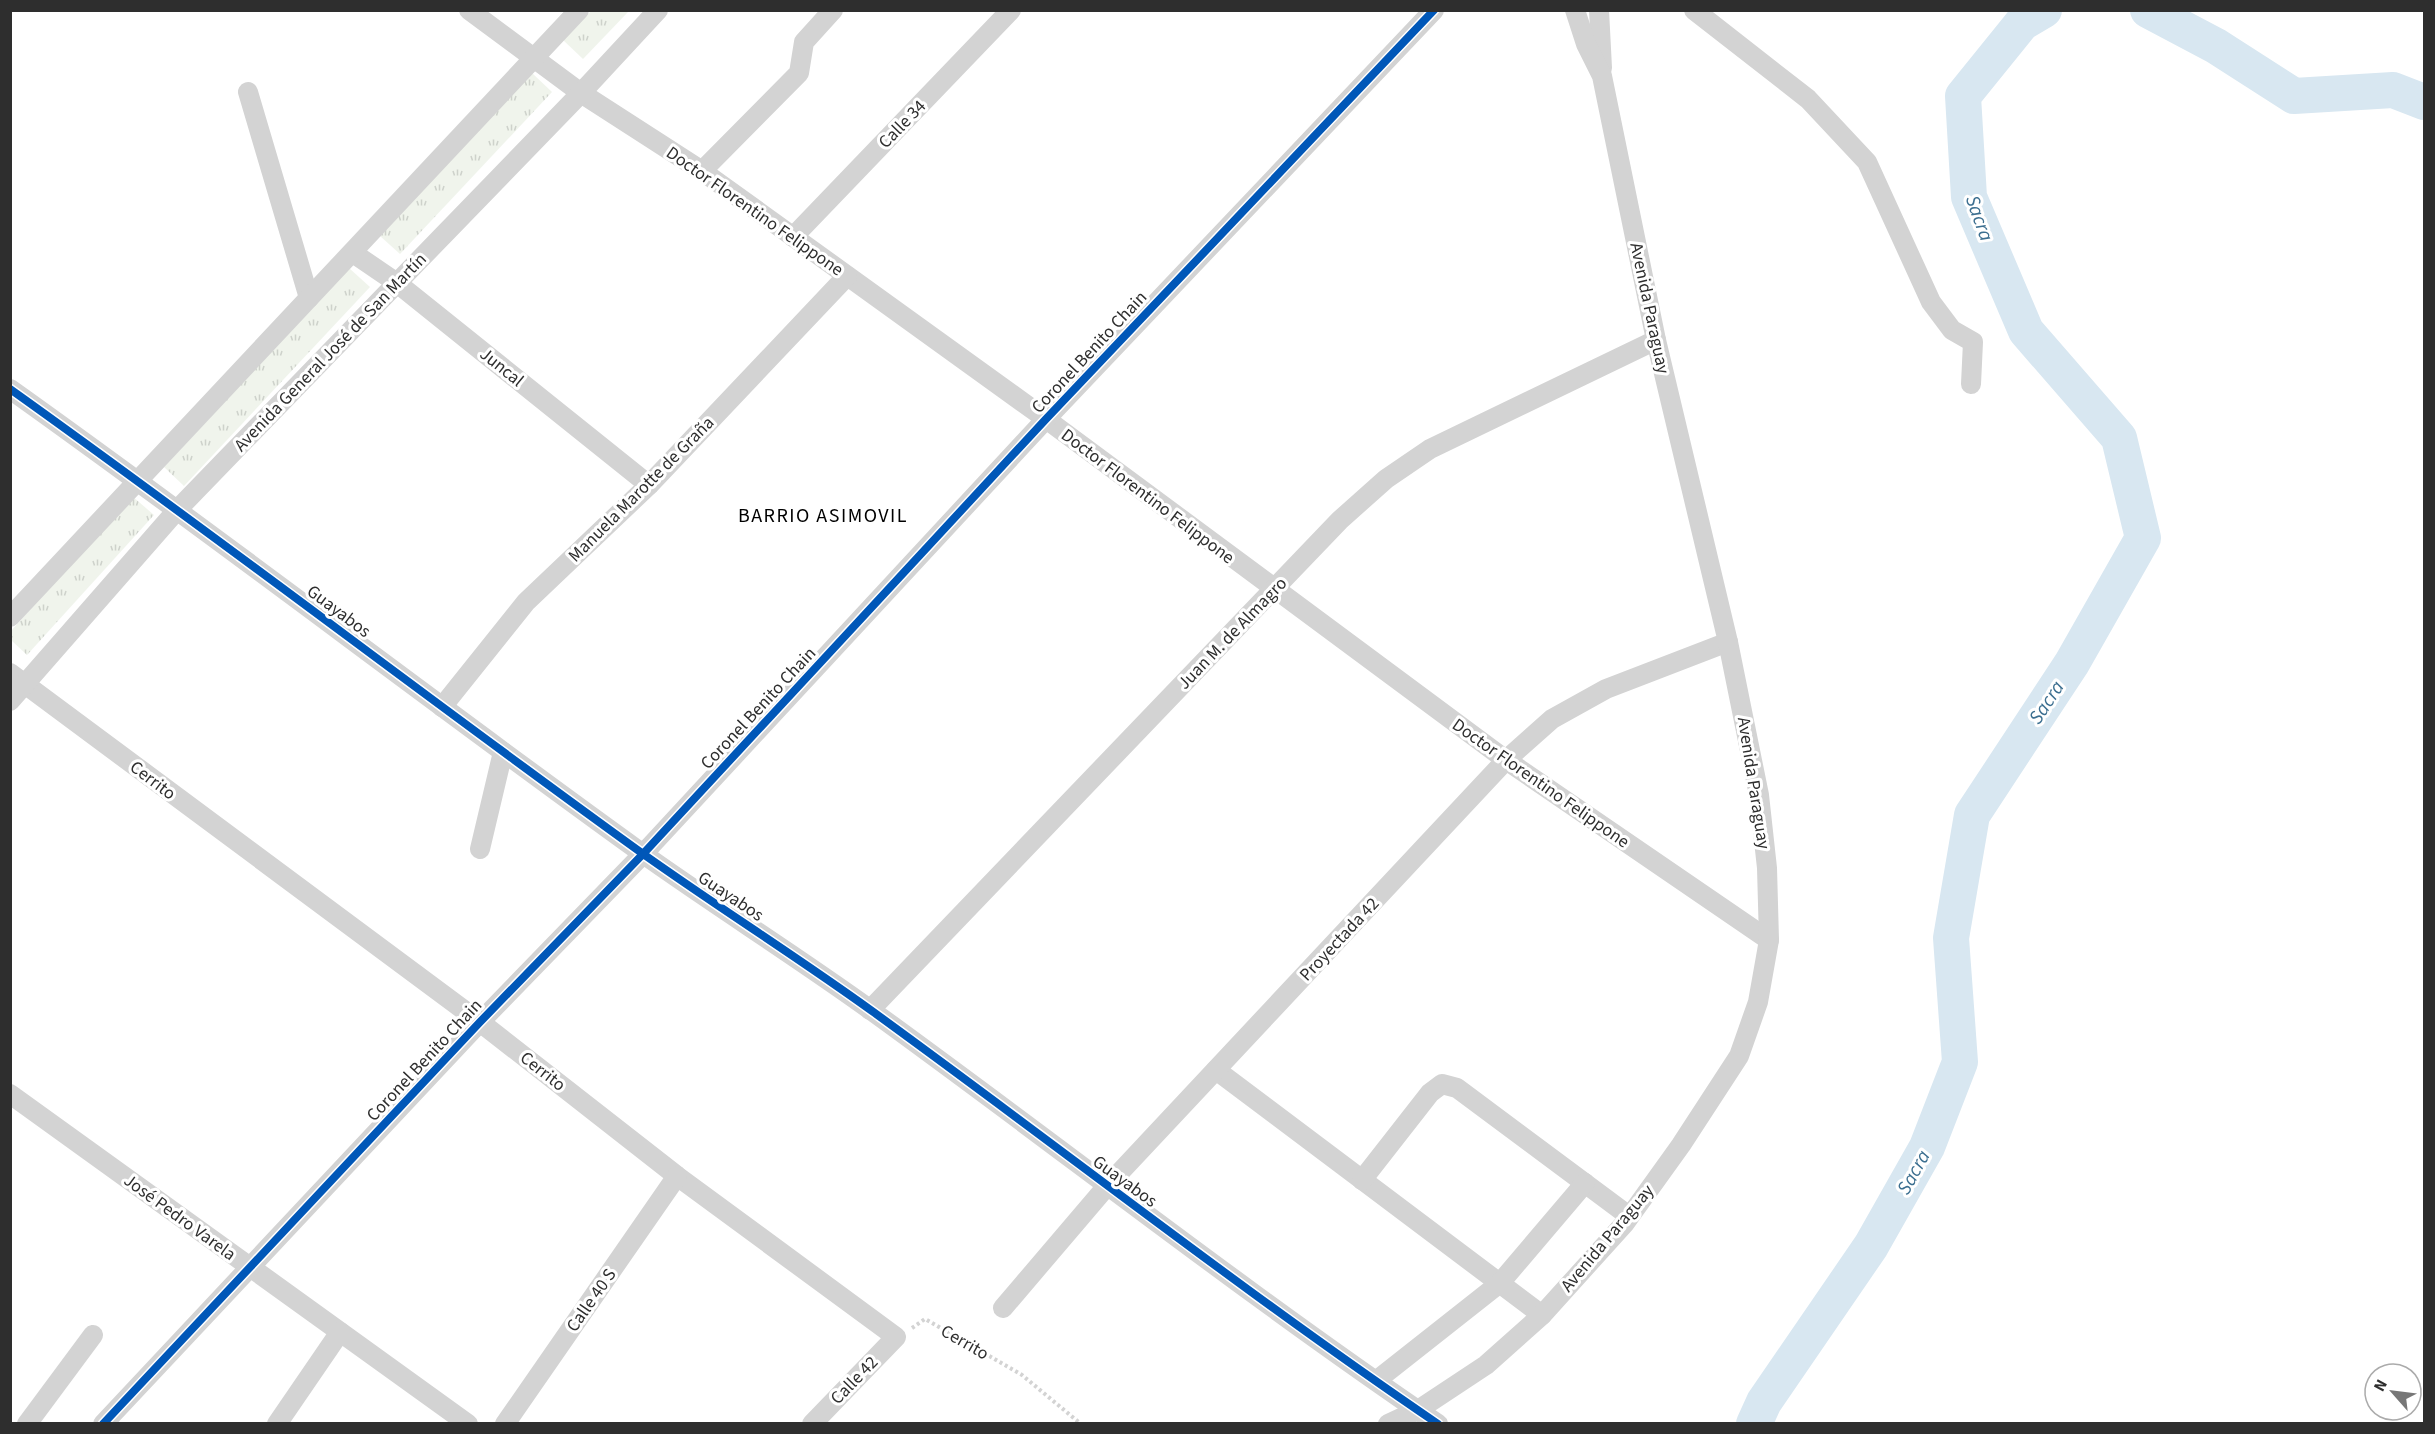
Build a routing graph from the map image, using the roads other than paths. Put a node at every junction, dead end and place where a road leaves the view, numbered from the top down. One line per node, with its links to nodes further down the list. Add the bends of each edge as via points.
1 (469, 10): 10 (street, Doctor Florentino Felippone)
2 (579, 10): 10 (street)
3 (658, 10): 13 (street, Avenida General José de San Martín)
4 (833, 10): 14 (street, via 804,42 798,74)
5 (1011, 10): 15 (street, Calle 34)
6 (1434, 10): 23 (street, Coronel Benito Chain)
7 (1575, 10): 11 (street, Avenida Paraguay)
8 (1599, 10): 11 (street)
9 (1694, 10): 21 (street, via 1808,99 1867,162 1931,302 1952,330 1972,342)
10 (534, 57): 13 (street, Doctor Florentino Felippone); 16 (street)
11 (1602, 76): 20 (street, Avenida Paraguay)
12 (248, 92): 19 (street)
13 (581, 93): 14 (street, Doctor Florentino Felippone); 18 (street, Avenida General José de San Martín)
14 (702, 171): 15 (street, Doctor Florentino Felippone)
15 (793, 237): 17 (street, Doctor Florentino Felippone)
16 (352, 253): 18 (street, Juncal); 19 (street)
17 (847, 276): 23 (street, Doctor Florentino Felippone); 25 (street, Manuela Marotte de Graña)
18 (397, 283): 25 (street, Juncal); 26 (street, Avenida General José de San Martín)
19 (309, 298): 24 (street)
20 (1656, 340): 27 (street, Juan M. de Almagro, via 1430,449 1386,478 1340,520); 29 (street, Avenida Paraguay)
21 (1971, 384)
22 (10, 389): 24 (street, Guayabos)
23 (1046, 419): 27 (street, Doctor Florentino Felippone); 36 (street, Coronel Benito Chain)
24 (137, 479): 26 (street, Guayabos); 28 (street)
25 (649, 485): 32 (street, Manuela Marotte de Graña, via 526,602)
26 (178, 509): 30 (street, Avenida General José de San Martín); 32 (street, Guayabos)
27 (1275, 590): 34 (street, Doctor Florentino Felippone); 38 (street, Juan M. de Almagro)
28 (10, 617)
29 (1728, 642): 34 (street, Proyectada 42, via 1606,689 1552,719); 37 (street, Avenida Paraguay, via 1759,795)
30 (18, 679): 31 (street, Avenida General José de San Martín); 39 (street, Cerrito)
31 (10, 701)
32 (442, 707): 33 (street, Guayabos)
33 (503, 752): 35 (street); 36 (street, Guayabos)
34 (1506, 760): 37 (street, Doctor Florentino Felippone); 40 (street, Proyectada 42)
35 (480, 849)
36 (643, 854): 38 (street, Guayabos); 39 (street, Coronel Benito Chain)
37 (1769, 940): 46 (street, Avenida Paraguay, via 1758,1002 1739,1056)
38 (870, 1010): 45 (street, Guayabos)
39 (480, 1022): 42 (street, Cerrito); 47 (street, Coronel Benito Chain)
40 (1216, 1070): 43 (street); 45 (street, Proyectada 42)
41 (10, 1094): 47 (street, José Pedro Varela)
42 (677, 1176): 53 (street, Cerrito); 60 (street, Calle 40 S)
43 (1362, 1180): 44 (street, via 1430,1092 1442,1084 1457,1088); 48 (street)
44 (1585, 1183): 46 (street); 48 (street)
45 (1107, 1186): 49 (street, Proyectada 42); 54 (street, Guayabos)
46 (1629, 1216): 50 (street, Avenida Paraguay)
47 (249, 1267): 51 (street, José Pedro Varela); 57 (street, Coronel Benito Chain)
48 (1500, 1283): 50 (street); 54 (street)
49 (1003, 1308)
50 (1542, 1315): 55 (street, Avenida Paraguay, via 1486,1365)
51 (340, 1332): 58 (street); 59 (street, José Pedro Varela)
52 (93, 1335): 56 (street)
53 (896, 1337): 61 (street, Calle 42)
54 (1377, 1380): 55 (street, Guayabos)
55 (1418, 1410): 62 (street, Avenida Paraguay); 63 (street, Guayabos)
56 (27, 1424)
57 (103, 1424)
58 (277, 1424)
59 (468, 1424)
60 (505, 1424)
61 (813, 1424)
62 (1388, 1424)
63 (1438, 1424)

